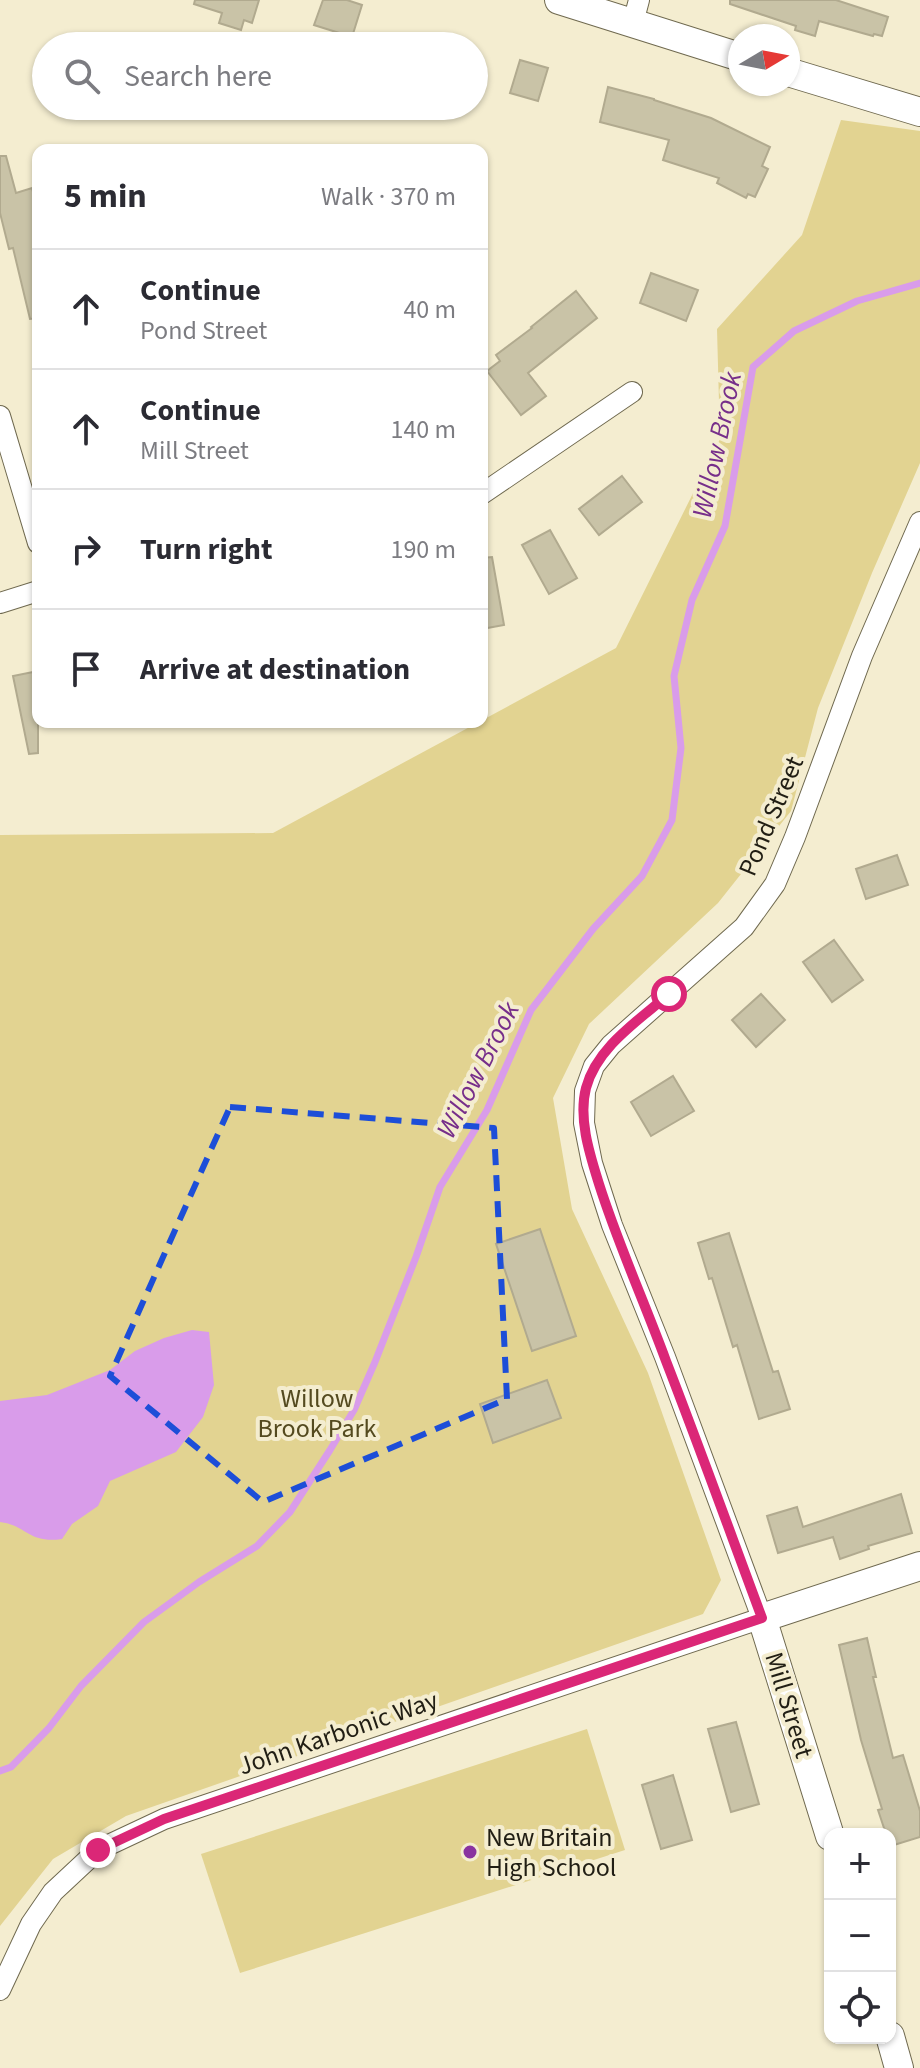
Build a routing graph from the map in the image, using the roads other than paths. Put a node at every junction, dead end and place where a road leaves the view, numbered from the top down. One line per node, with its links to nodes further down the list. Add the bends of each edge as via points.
1 (559, 0): 2 (street)
2 (636, 12): 3 (street)
3 (728, 52)
4 (800, 76): 5 (street)
5 (920, 112)
6 (632, 392): 8 (street)
7 (0, 416): 10 (street)
8 (488, 490)
9 (920, 522): 13 (street, Pond Street, via 862,656 775,884 744,927 594,1066 585,1091)
10 (32, 523)
11 (32, 593): 12 (street)
12 (0, 603)
13 (584, 1123): 15 (street, Mill Street, via 612,1225)
14 (920, 1566): 15 (street)
15 (762, 1618): 16 (street, Mill Street); 17 (street, John Karbonic Way, via 164,1819 98,1850 53,1892 31,1924)
16 (828, 1828)
17 (0, 1990)
18 (892, 2044): 19 (street)
19 (899, 2068)

